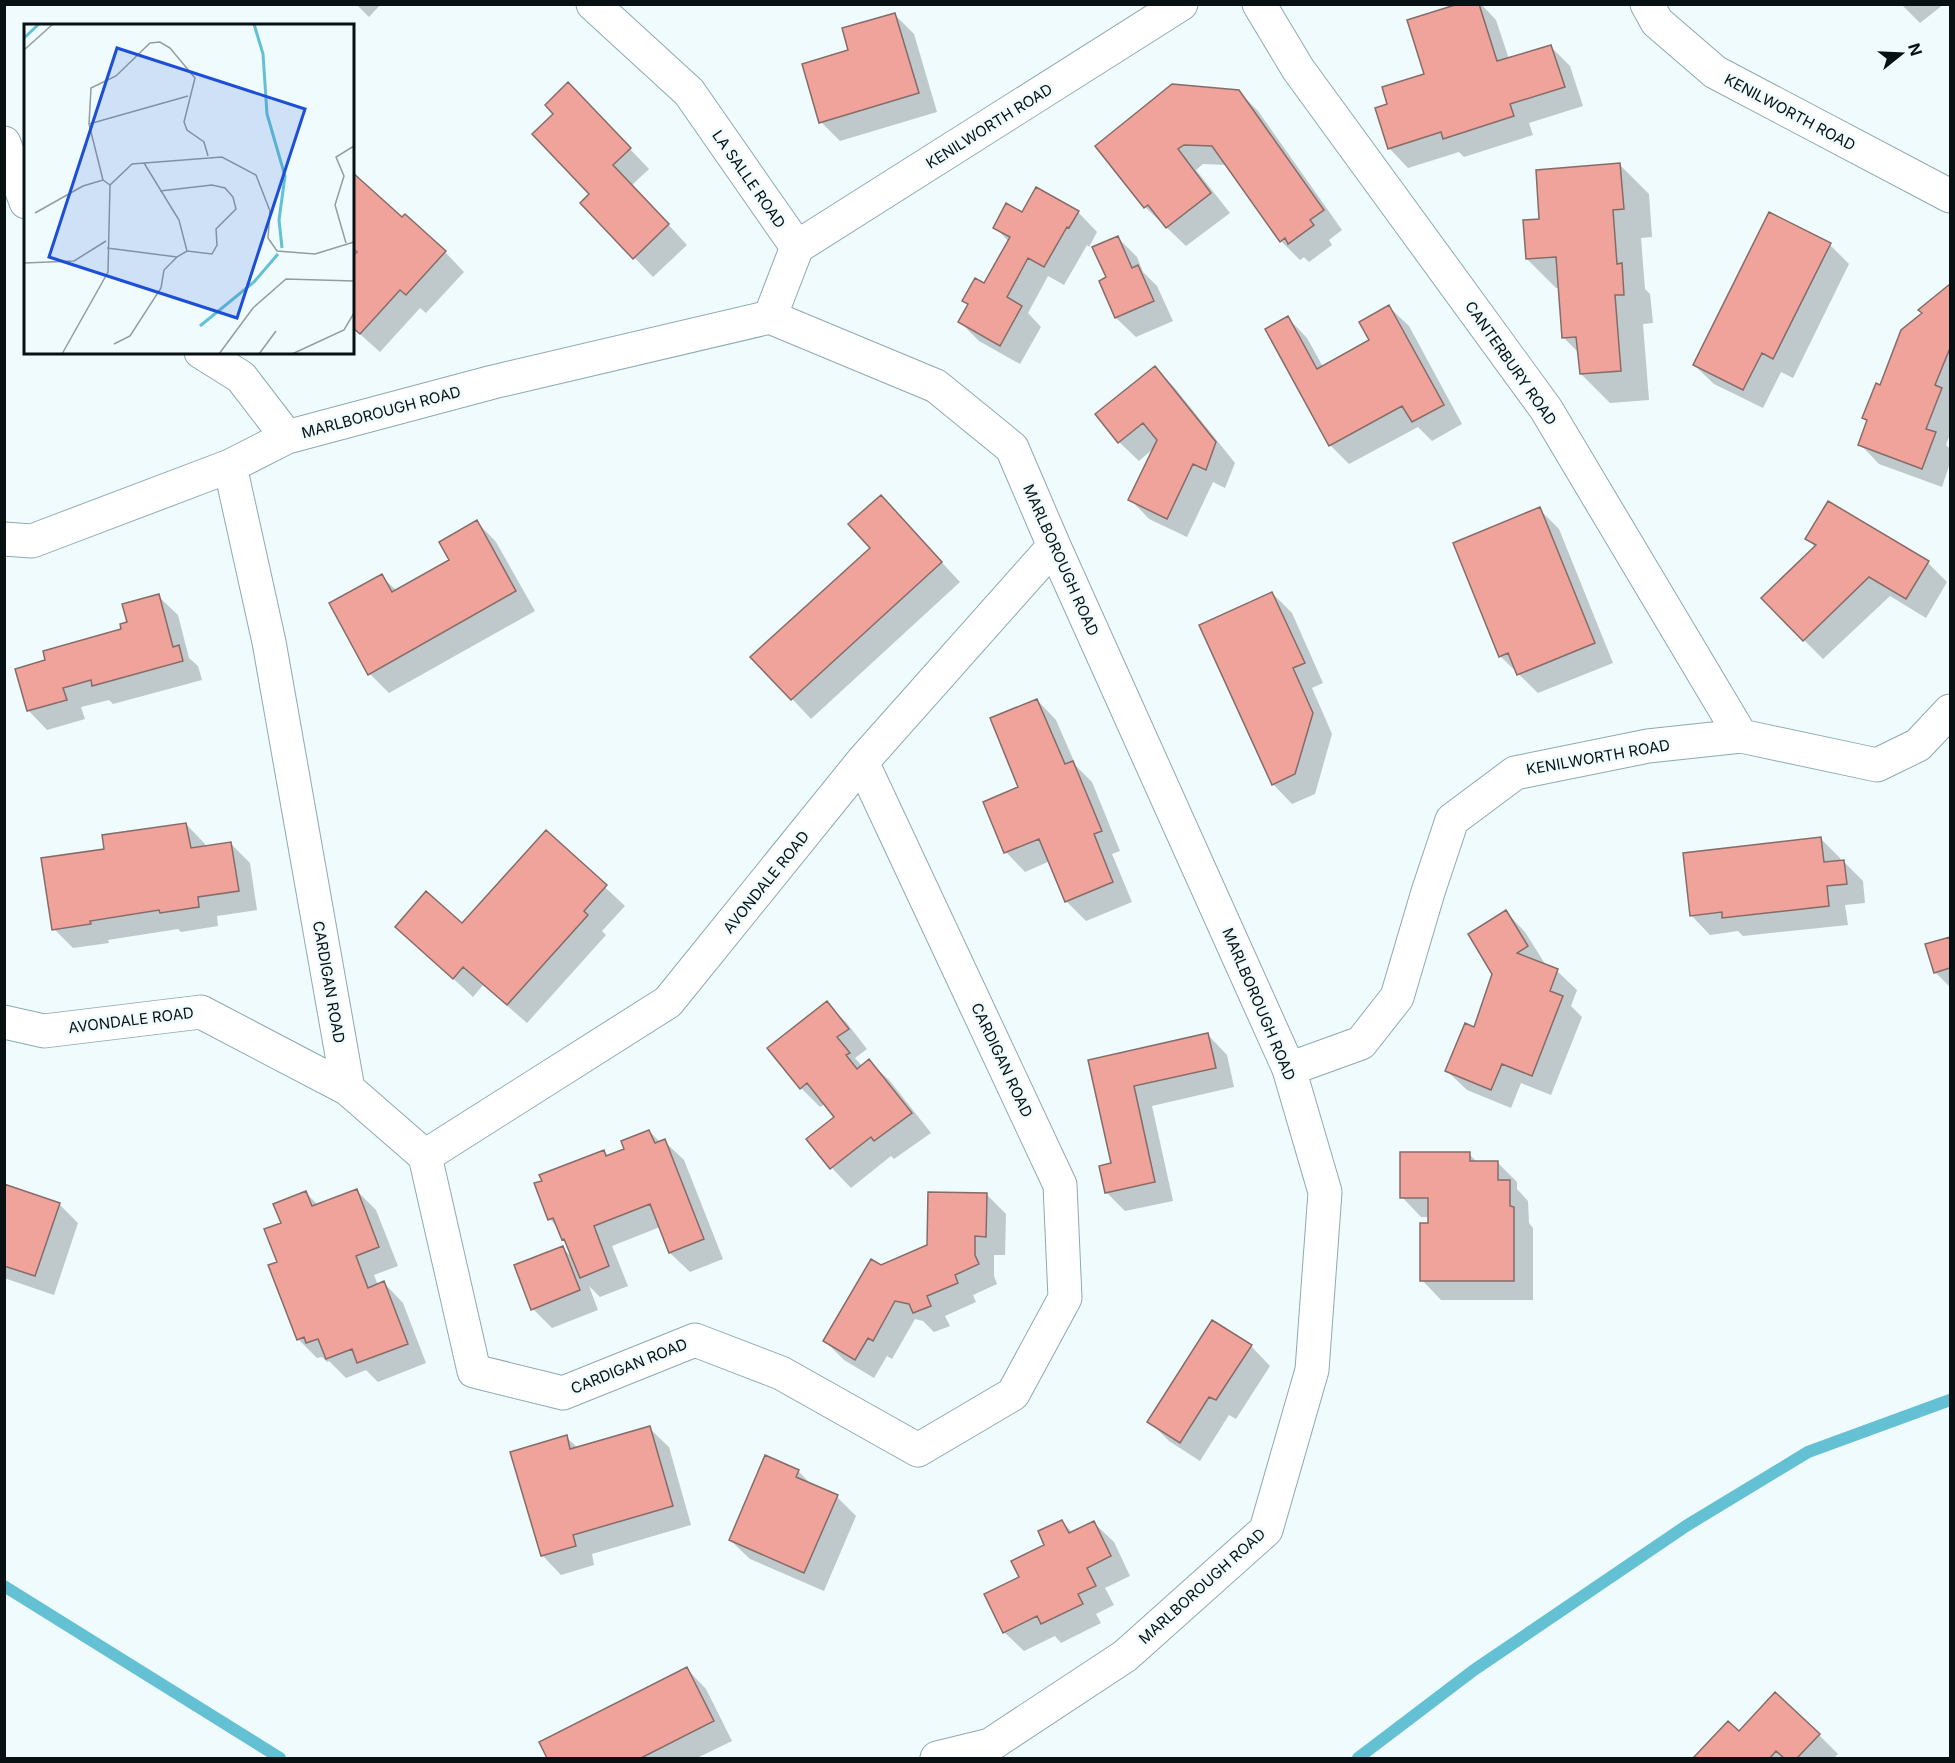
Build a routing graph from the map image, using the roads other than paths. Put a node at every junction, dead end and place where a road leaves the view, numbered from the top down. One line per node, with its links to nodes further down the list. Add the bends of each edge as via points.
1 (593, 4): 8 (street, LA SALLE ROAD, via 689,92)
2 (1181, 4): 8 (street, KENILWORTH ROAD)
3 (1259, 4): 16 (street, CANTERBURY ROAD, via 1298,69 1546,409)
4 (1647, 4): 6 (street, KENILWORTH ROAD, via 1657,21 1715,72)
5 (4, 143): 7 (street)
6 (1950, 196)
7 (24, 197)
8 (797, 247): 9 (street)
9 (770, 317): 11 (street, MARLBOROUGH ROAD, via 493,382); 14 (street, MARLBOROUGH ROAD, via 936,386 1012,448)
10 (204, 354): 11 (street, via 241,377)
11 (287, 437): 12 (street, MARLBOROUGH ROAD)
12 (230, 466): 13 (street, MARLBOROUGH ROAD, via 32,541); 20 (street, CARDIGAN ROAD, via 269,642)
13 (4, 539)
14 (1054, 546): 17 (street, AVONDALE ROAD); 19 (street, MARLBOROUGH ROAD)
15 (1950, 711): 16 (street, KENILWORTH ROAD, via 1918,745 1877,765)
16 (1741, 736): 19 (street, KENILWORTH ROAD, via 1648,746 1515,773 1497,786 1452,820 1397,997 1361,1043)
17 (862, 762): 21 (street, AVONDALE ROAD, via 668,1002); 21 (street, CARDIGAN ROAD, via 1060,1185 1065,1298 1013,1394 918,1450 781,1373 695,1340 563,1393 474,1371)
18 (4, 1022): 20 (street, AVONDALE ROAD, via 44,1031 201,1012)
19 (1290, 1069): 22 (street, MARLBOROUGH ROAD, via 1325,1192 1312,1370 1266,1530 1125,1656 990,1745)
20 (348, 1089): 21 (street)
21 (425, 1156)
22 (937, 1758)

